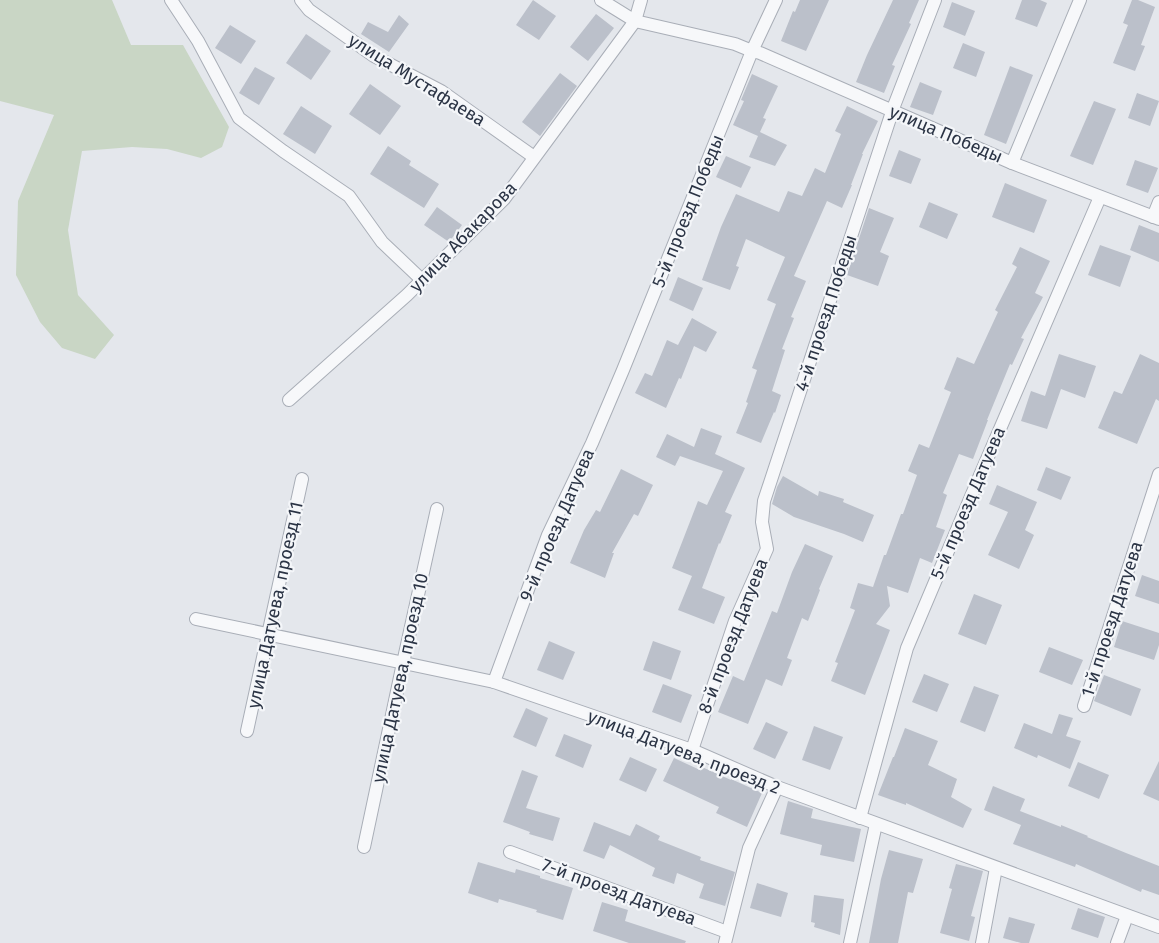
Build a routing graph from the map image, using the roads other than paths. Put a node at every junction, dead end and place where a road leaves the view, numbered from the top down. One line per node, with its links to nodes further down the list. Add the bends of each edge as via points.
1 (171, 0): 16 (street, via 198,41 239,118 349,196 382,242)
2 (301, 0): 11 (street, улица Мустафаева, via 309,10 374,56 441,91)
3 (601, 0): 8 (street, улица Победы)
4 (641, 0): 8 (street, улица Абакарова)
5 (776, 0): 9 (street, 5-й проезд Победы)
6 (935, 0): 10 (street, 4-й проезд Победы)
7 (1080, 0): 12 (street)
8 (635, 21): 9 (street, улица Победы, via 735,44); 11 (street, улица Абакарова)
9 (752, 51): 10 (street, улица Победы); 17 (street, 5-й проезд Победы)
10 (894, 109): 12 (street, улица Победы); 22 (street, 4-й проезд Победы, via 764,501)
11 (534, 158): 16 (street, улица Абакарова, via 504,199)
12 (1012, 163): 13 (street, улица Победы)
13 (1100, 196): 15 (street, улица Победы); 31 (street, 5-й проезд Датуева, via 907,648)
14 (1159, 202): 15 (street)
15 (1156, 218)
16 (422, 280): 18 (street, улица Абакарова)
17 (624, 370): 26 (street, 9-й проезд Датуева, via 548,536)
18 (289, 400)
19 (1159, 474): 27 (street, 1-й проезд Датуева)
20 (302, 480): 24 (street, улица Датуева, проезд 11)
21 (437, 509): 25 (street, улица Датуева, проезд 10)
22 (762, 522): 29 (street, 8-й проезд Датуева, via 766,549 735,621)
23 (196, 619): 24 (street, улица Датуева, проезд 2)
24 (268, 634): 25 (street, улица Датуева, проезд 2); 28 (street, улица Датуева, проезд 11)
25 (403, 662): 26 (street, улица Датуева, проезд 2); 33 (street, улица Датуева, проезд 10)
26 (494, 682): 29 (street, улица Датуева, проезд 2)
27 (1084, 706)
28 (248, 731)
29 (692, 750): 30 (street, улица Датуева, проезд 2)
30 (777, 787): 31 (street, улица Датуева, проезд 2); 38 (street, via 749,848)
31 (860, 818): 32 (street, улица Датуева, проезд 2)
32 (876, 824): 35 (street, улица Датуева, проезд 2); 39 (street)
33 (364, 847)
34 (510, 852): 38 (street, 7-й проезд Датуева)
35 (996, 868): 36 (street, улица Датуева, проезд 2); 40 (street)
36 (1127, 916): 37 (street, улица Датуева, проезд 2); 41 (street)
37 (1159, 928)
38 (726, 938)
39 (850, 943)
40 (982, 943)
41 (1117, 943)

